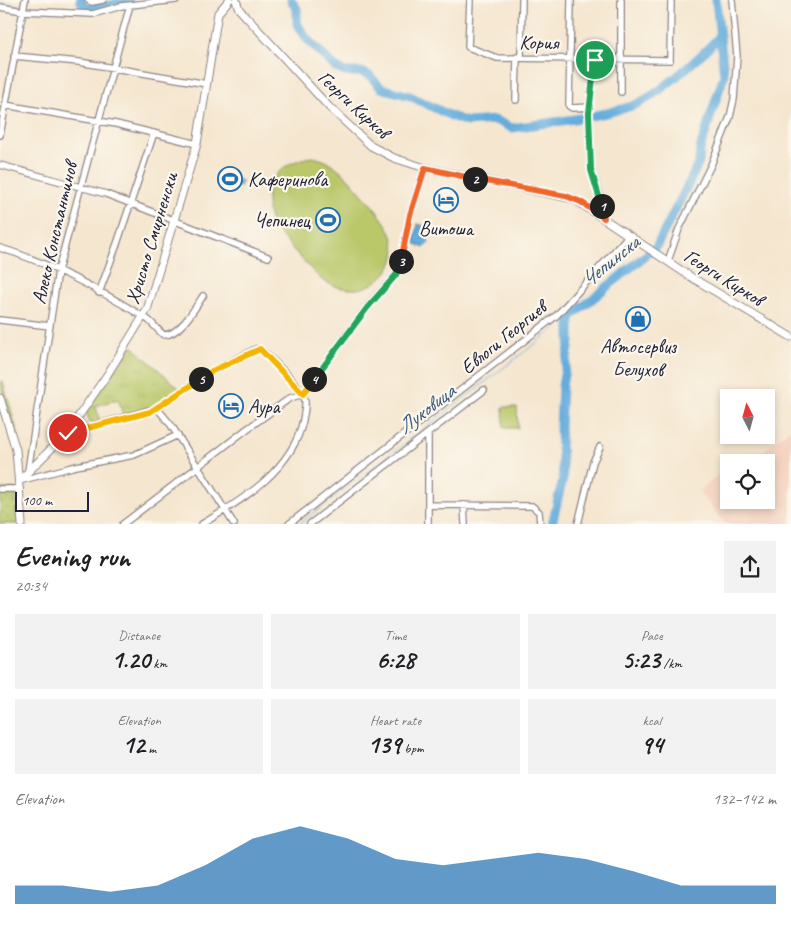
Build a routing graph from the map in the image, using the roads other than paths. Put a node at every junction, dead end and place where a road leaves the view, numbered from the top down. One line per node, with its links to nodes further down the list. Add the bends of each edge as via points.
1 (88, 0): 2 (street)
2 (103, 0)
3 (176, 0): 13 (street)
4 (230, 0): 15 (street, Георги Кирков); 22 (street, Христо Смирненски, via 218,13)
5 (236, 0): 15 (street, Георги Кирков)
6 (470, 0): 17 (street, Кория, via 468,47 490,57)
7 (522, 0): 17 (street)
8 (571, 0): 18 (street)
9 (621, 0): 20 (street)
10 (670, 0): 20 (street, Кория, via 670,60)
11 (732, 0): 42 (street, via 737,56 730,117)
12 (24, 5): 13 (street, via 93,14); 14 (street); 16 (street)
13 (130, 5): 21 (street, Алеко Константинов)
14 (0, 7)
15 (239, 9): 34 (street, Георги Кирков, via 358,135 382,152)
16 (14, 56): 21 (street); 25 (street)
17 (519, 57): 18 (street, Кория); 24 (street)
18 (570, 59): 19 (street, Кория); 26 (street, via 569,103 572,108)
19 (595, 60): 20 (street, Кория); 26 (street)
20 (622, 60): 23 (street)
21 (113, 68): 22 (street); 29 (street, Алеко Константинов)
22 (207, 84): 32 (street, Христо Смирненски)
23 (621, 92)
24 (516, 100)
25 (5, 105): 28 (street); 29 (street)
26 (590, 110): 37 (street, via 591,170)
27 (0, 113): 28 (street)
28 (2, 121): 31 (street)
29 (98, 121): 30 (street); 35 (street, Алеко Константинов)
30 (154, 133): 32 (street); 36 (street)
31 (0, 135)
32 (197, 144): 38 (street, Христо Смирненски)
33 (0, 164): 35 (street)
34 (425, 168): 37 (street, Георги Кирков, via 566,196); 51 (street, via 410,215 398,271)
35 (81, 186): 36 (street); 43 (street, Алеко Константинов)
36 (131, 203): 38 (street); 44 (street)
37 (604, 218): 39 (street, Георги Кирков)
38 (174, 220): 41 (street); 46 (street, Христо Смирненски)
39 (629, 235): 42 (street, Георги Кирков); 70 (street, Евлоги Георгиев, via 557,315)
40 (0, 248): 43 (street, via 25,255)
41 (268, 256)
42 (666, 260): 49 (street, Георги Кирков)
43 (58, 271): 44 (street); 48 (street, Алеко Константинов)
44 (99, 293): 46 (street)
45 (203, 296): 46 (street, via 189,316 167,335)
46 (143, 317): 54 (street, Христо Смирненски)
47 (0, 320): 48 (street)
48 (50, 326): 59 (street, Алеко Константинов)
49 (791, 337)
50 (484, 390): 55 (street, Евлоги Георгиев)
51 (303, 394): 53 (street, via 264,350 256,349 212,371); 58 (street, via 290,398); 65 (street, via 305,408 296,445 248,495)
52 (0, 398): 60 (street, via 16,450)
53 (157, 408): 54 (street); 56 (street)
54 (68, 433): 59 (street, Христо Смирненски)
55 (428, 434): 63 (street); 71 (street, Евлоги Георгиев)
56 (178, 435): 58 (street); 60 (street, via 134,455)
57 (600, 447): 75 (street, via 593,462)
58 (198, 467): 65 (street); 67 (street)
59 (28, 472): 60 (street, Христо Смирненски)
60 (19, 481): 62 (street)
61 (0, 489): 62 (street)
62 (20, 490): 66 (street)
63 (428, 505): 64 (street); 72 (street)
64 (464, 505): 73 (street); 74 (street, via 532,506 539,512)
65 (225, 510): 68 (street); 69 (street)
66 (22, 524)
67 (123, 524)
68 (202, 524)
69 (234, 524)
70 (289, 524)
71 (310, 524)
72 (428, 524)
73 (465, 524)
74 (540, 524)
75 (578, 524)

